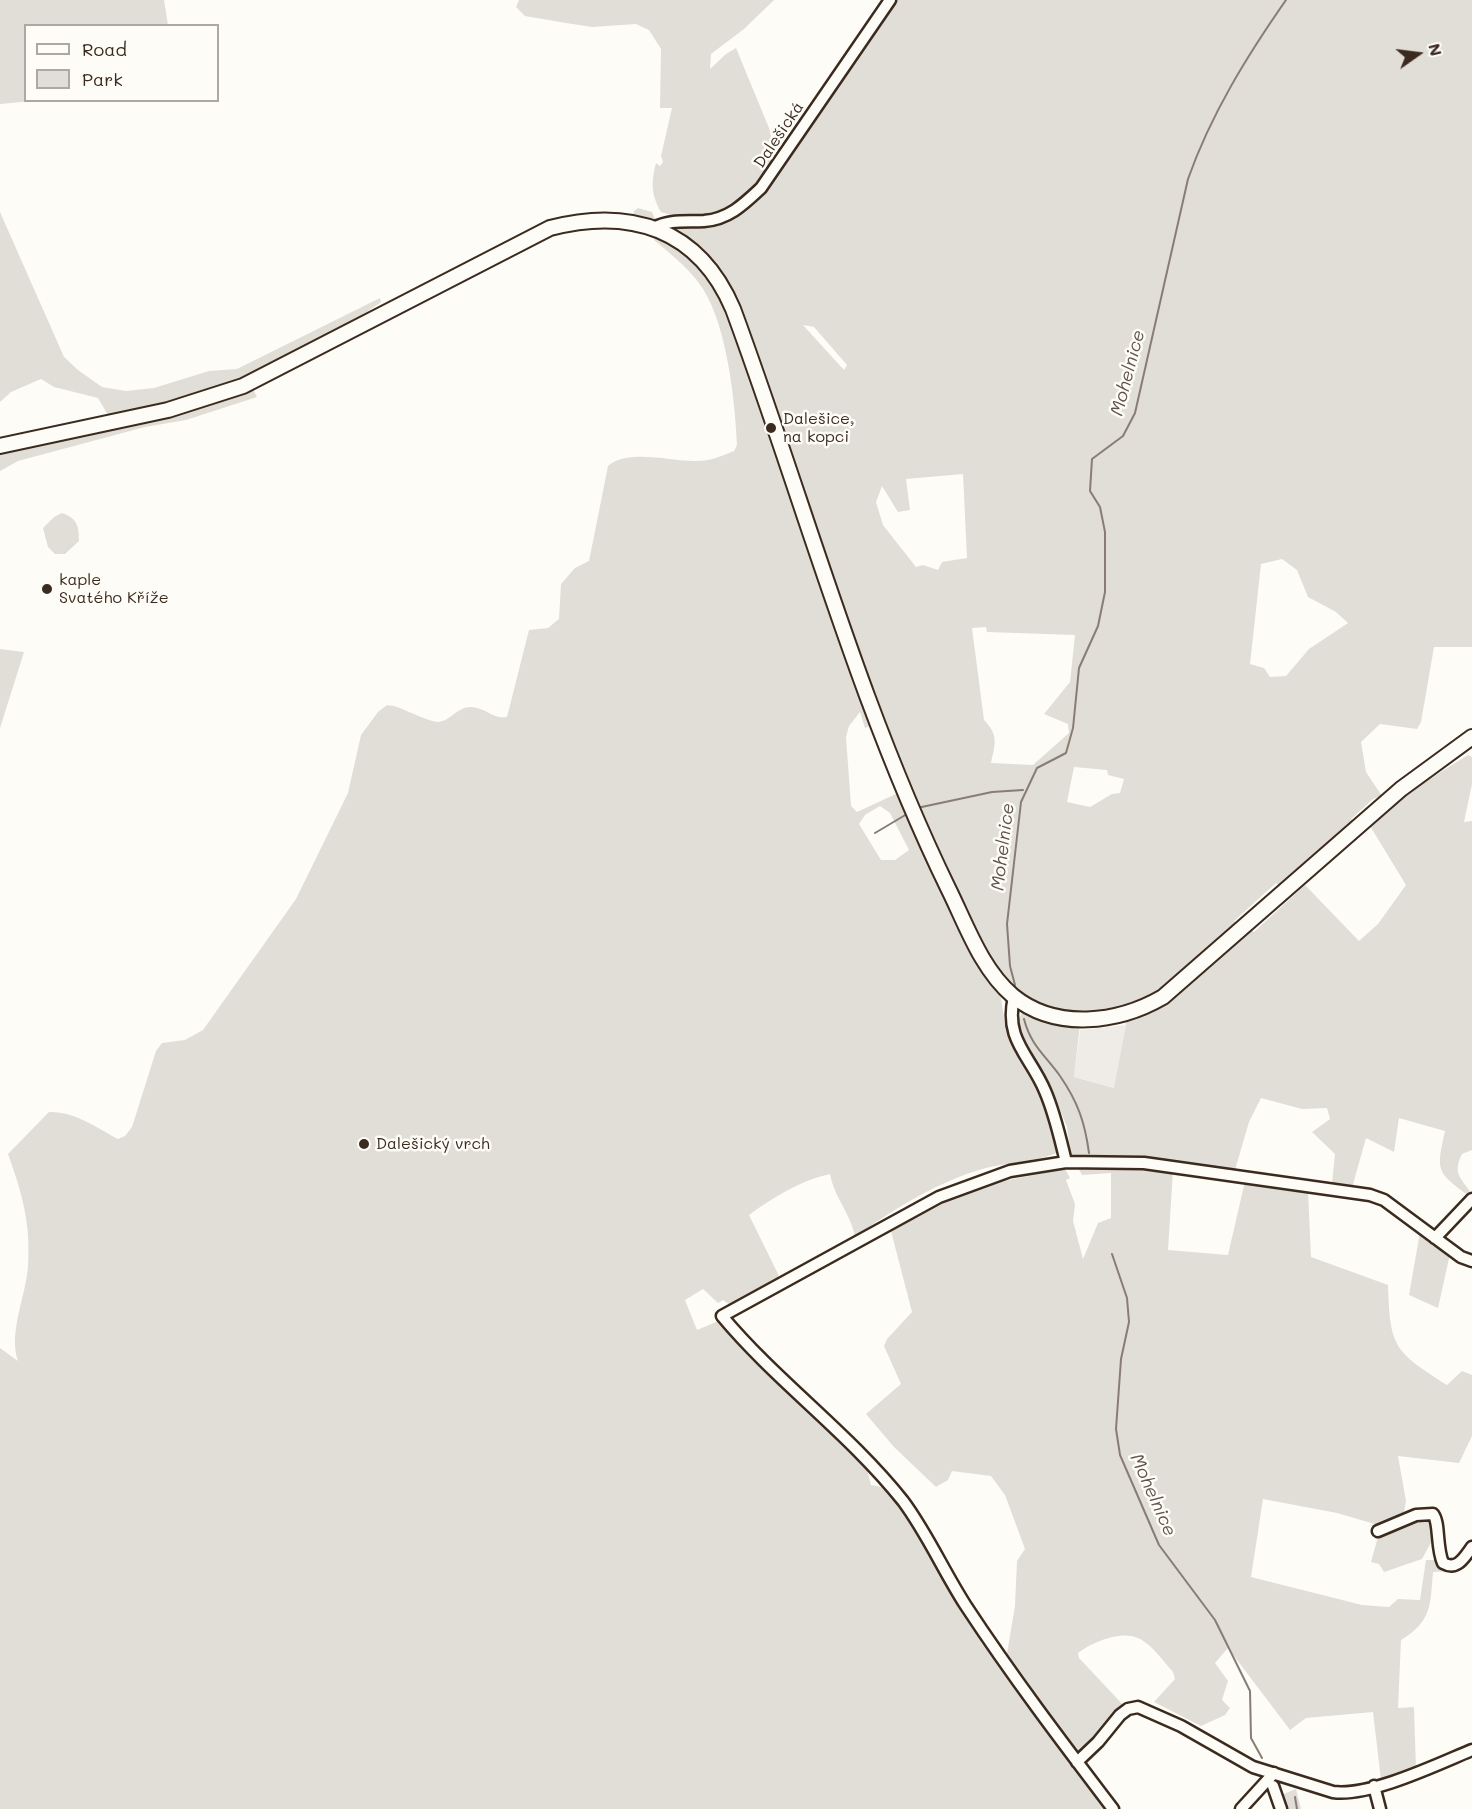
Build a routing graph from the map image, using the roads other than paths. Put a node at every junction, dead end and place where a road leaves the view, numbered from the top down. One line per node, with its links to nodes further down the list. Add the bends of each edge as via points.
1 (890, 0): 2 (street, Dalešická, via 761,188 740,209 715,219 670,220)
2 (653, 228): 3 (street, via 621,220 592,220 550,228 243,386 168,410); 5 (street, via 695,252 714,272 728,296 905,792 977,949)
3 (0, 446)
4 (1472, 737): 5 (street, via 1401,789 1163,997 1130,1013 1088,1020 1043,1011)
5 (1014, 997): 6 (street, via 1011,1011 1015,1039 1045,1089)
6 (1066, 1162): 8 (street, via 1144,1163 1370,1195 1384,1200); 13 (street, via 1010,1171 939,1197 722,1316 741,1339 867,1457 904,1504 1014,1679)
7 (1472, 1199): 8 (street)
8 (1435, 1238): 9 (street)
9 (1472, 1261)
10 (1378, 1531): 11 (street, via 1416,1515 1433,1514 1443,1563 1457,1565)
11 (1472, 1547)
12 (1472, 1750): 15 (street, via 1403,1779)
13 (1077, 1762): 14 (street, via 1120,1715 1138,1707 1181,1726); 16 (street)
14 (1272, 1780): 15 (street, via 1295,1780 1339,1793); 17 (street); 18 (street)
15 (1374, 1786): 19 (street)
16 (1113, 1809)
17 (1241, 1809)
18 (1281, 1809)
19 (1380, 1809)

